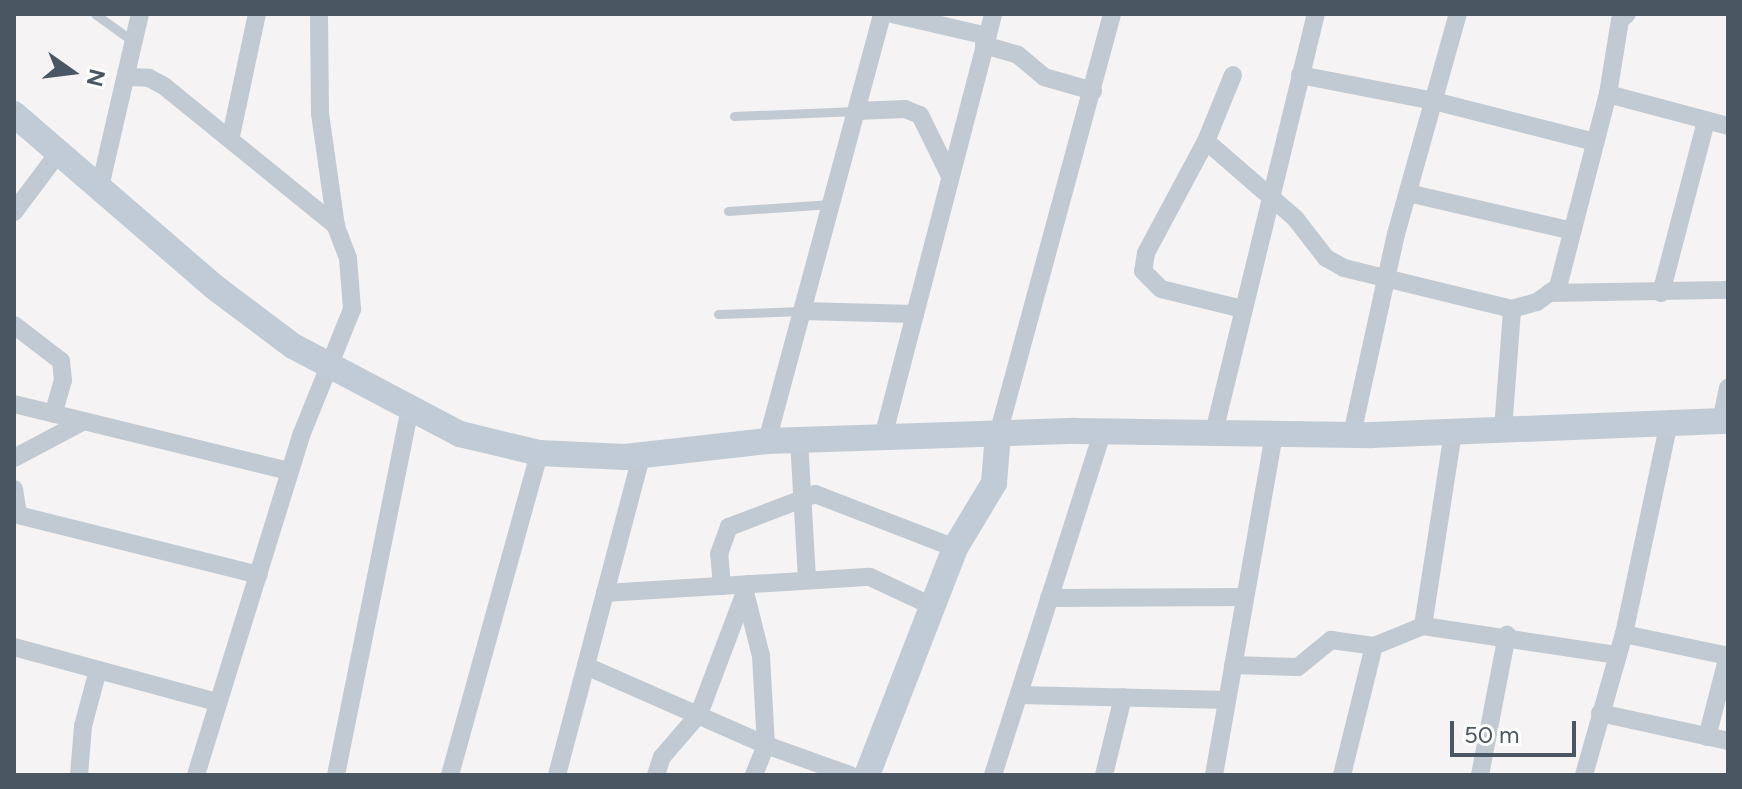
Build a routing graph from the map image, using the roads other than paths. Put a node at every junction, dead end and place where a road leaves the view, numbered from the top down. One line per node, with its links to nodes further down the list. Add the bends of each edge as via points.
1 (95, 14): 13 (lane)
2 (140, 14): 13 (street)
3 (257, 14): 25 (street)
4 (319, 14): 36 (street, via 320,113)
5 (882, 14): 20 (street)
6 (892, 14): 12 (street)
7 (993, 14): 12 (street)
8 (1112, 14): 17 (street)
9 (1316, 14): 15 (street)
10 (1458, 14): 19 (street)
11 (1627, 14): 18 (street, via 1620,20)
12 (986, 40): 17 (street, via 1018,55 1044,77); 29 (street)
13 (134, 42): 16 (street)
14 (1233, 75): 26 (street)
15 (1300, 75): 19 (street); 32 (street)
16 (126, 77): 25 (street, via 157,81); 30 (street)
17 (1093, 91): 61 (street)
18 (1608, 94): 23 (street); 27 (street)
19 (1434, 101): 27 (street); 31 (street)
20 (856, 111): 22 (lane); 29 (street, via 905,109 920,115); 33 (street)
21 (14, 114): 28 (street)
22 (734, 116)
23 (1706, 121): 24 (street); 41 (street)
24 (1728, 126)
25 (231, 136): 36 (street)
26 (1206, 141): 32 (street); 42 (street, via 1146,253 1143,271 1161,289)
27 (1595, 142): 37 (street)
28 (59, 152): 30 (street); 35 (street)
29 (950, 176): 46 (street)
30 (100, 187): 48 (street, via 213,286)
31 (1408, 193): 37 (street); 38 (street)
32 (1270, 201): 38 (street, via 1295,218 1326,258); 42 (street)
33 (831, 204): 34 (lane); 44 (street)
34 (728, 211)
35 (14, 212)
36 (336, 226): 48 (street, via 348,258 352,309)
37 (1572, 231): 40 (street, via 1558,287)
38 (1386, 282): 43 (street); 62 (street)
39 (1728, 290): 41 (street)
40 (1549, 293): 41 (street); 43 (street)
41 (1661, 293)
42 (1243, 309): 58 (street)
43 (1512, 309): 56 (street)
44 (802, 311): 45 (lane); 46 (street); 65 (street)
45 (718, 314)
46 (915, 314): 63 (street)
47 (14, 325): 52 (street, via 64,368)
48 (329, 366): 51 (street); 69 (street)
49 (1728, 388): 53 (street)
50 (14, 404): 52 (street)
51 (410, 409): 66 (street, via 460,434); 103 (street)
52 (53, 414): 54 (street)
53 (1724, 421): 55 (street)
54 (82, 422): 68 (street); 69 (street)
55 (1669, 423): 56 (street); 83 (street)
56 (1503, 430): 59 (street)
57 (1103, 431): 58 (street); 61 (street); 80 (street)
58 (1214, 432): 60 (street)
59 (1453, 432): 62 (street); 82 (street)
60 (1274, 433): 62 (street); 79 (street)
61 (998, 434): 63 (street); 73 (street, via 994,483)
62 (1352, 434)
63 (883, 437): 64 (street)
64 (799, 440): 65 (street); 71 (street)
65 (767, 441): 67 (street)
66 (539, 453): 67 (street); 104 (street)
67 (641, 456): 78 (street)
68 (14, 458)
69 (289, 471): 74 (street)
70 (14, 489): 72 (street)
71 (802, 496): 73 (street, via 827,496); 75 (street); 76 (street, via 729,527 719,554)
72 (16, 515): 74 (street)
73 (955, 548): 81 (street)
74 (259, 575): 95 (street)
75 (807, 580): 77 (street); 81 (street, via 870,577)
76 (722, 586): 77 (street); 78 (street)
77 (747, 588): 97 (street); 100 (street, via 761,656)
78 (605, 593): 90 (street)
79 (1245, 597): 80 (street); 89 (street)
80 (1049, 598): 92 (street)
81 (932, 606): 109 (street)
82 (1423, 626): 84 (street); 85 (street)
83 (1624, 634): 87 (street); 88 (street)
84 (1507, 635): 87 (street); 114 (street)
85 (1374, 646): 89 (street, via 1331,640 1298,667); 113 (street)
86 (14, 647): 91 (street)
87 (1618, 655): 96 (street)
88 (1728, 656): 98 (street)
89 (1233, 665): 94 (street)
90 (586, 666): 97 (street); 105 (street)
91 (98, 670): 95 (street); 101 (street, via 83,726)
92 (1019, 695): 93 (street); 110 (street)
93 (1123, 697): 94 (street); 111 (street)
94 (1227, 700): 112 (street)
95 (217, 702): 102 (street)
96 (1600, 713): 98 (street); 115 (street)
97 (699, 714): 100 (street); 106 (street, via 662,757)
98 (1707, 737): 99 (street)
99 (1728, 741)
100 (766, 745): 107 (street); 108 (street)
101 (79, 775)
102 (196, 775)
103 (336, 775)
104 (450, 775)
105 (557, 775)
106 (656, 775)
107 (754, 775)
108 (850, 775)
109 (867, 775)
110 (993, 775)
111 (1104, 775)
112 (1214, 775)
113 (1342, 775)
114 (1480, 775)
115 (1584, 775)

